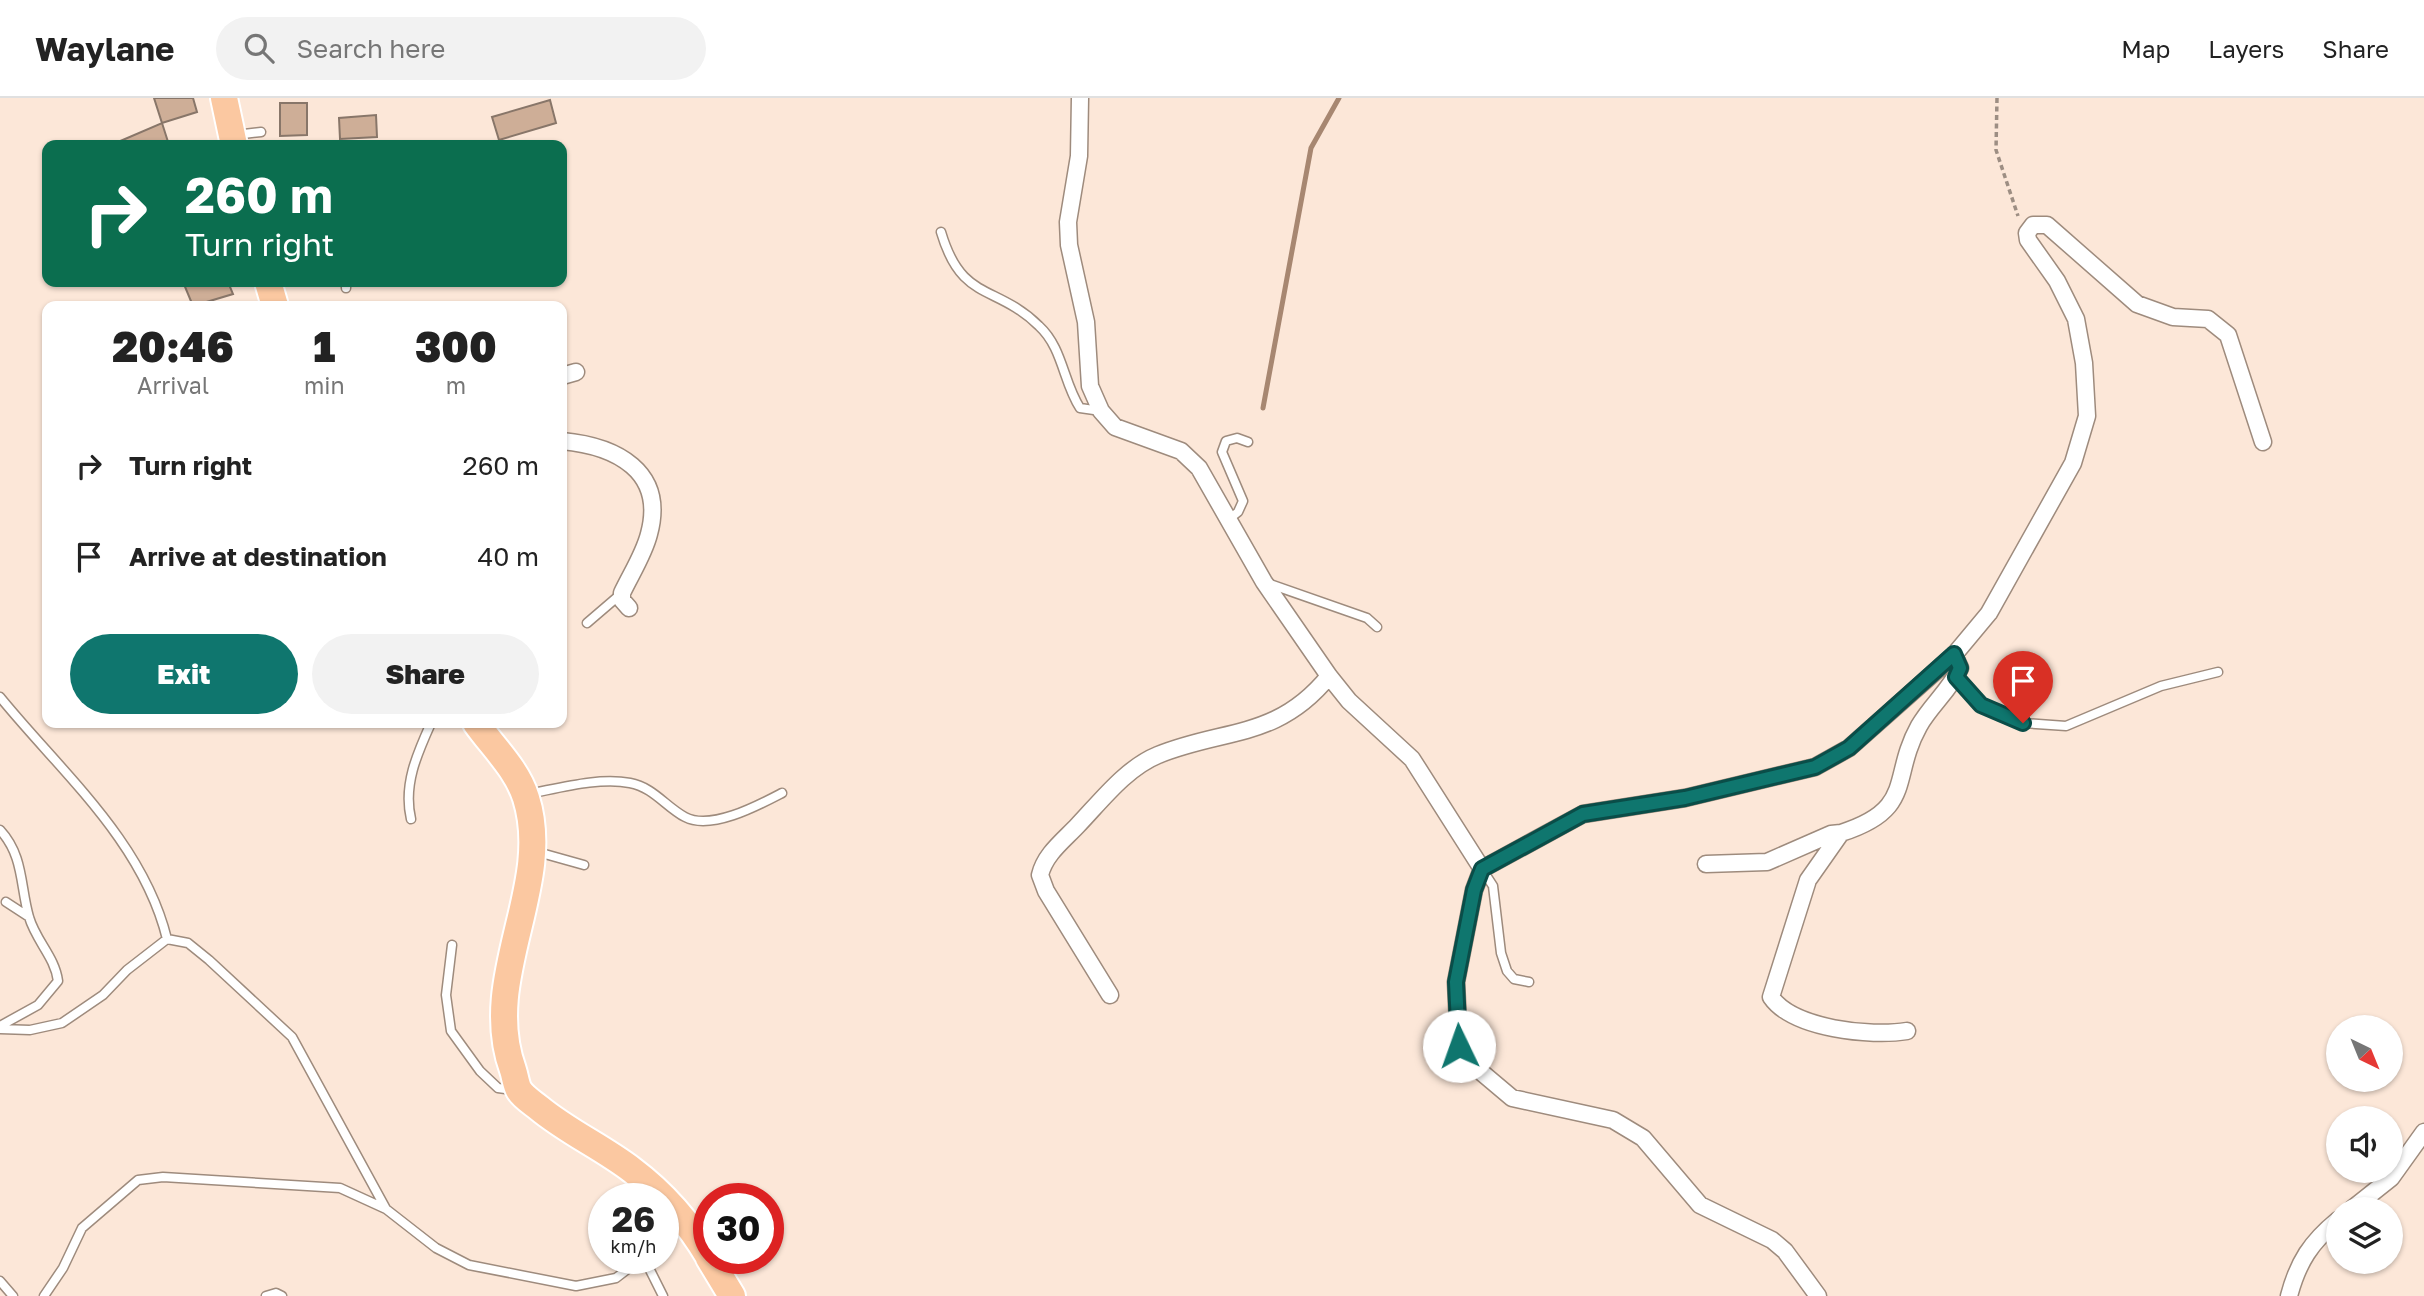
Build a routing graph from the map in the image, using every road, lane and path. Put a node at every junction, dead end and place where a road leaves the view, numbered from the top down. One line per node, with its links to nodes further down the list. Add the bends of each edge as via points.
1 (224, 98): 5 (main road)
2 (1080, 98): 8 (street, via 1069,245 1086,322 1090,386)
3 (1997, 98): 7 (path, via 1996,150)
4 (261, 132): 5 (lane)
5 (233, 140)
6 (941, 232): 8 (lane, via 957,272 1041,327 1060,355 1080,408)
7 (2027, 233): 11 (street, via 2033,225 2047,225 2137,304 2173,317 2208,319 2221,327 2228,335); 18 (street, via 2076,319 2087,416 2073,463 1989,613)
8 (1101, 411): 12 (street, via 1115,427 1181,451 1199,468)
9 (567, 441): 14 (street, via 605,450 641,473 650,486 649,537)
10 (1248, 442): 12 (lane, via 1226,441 1222,452 1243,501)
11 (2263, 442)
12 (1228, 520): 13 (street)
13 (1264, 582): 17 (lane, via 1367,618); 20 (street)
14 (622, 593): 15 (street); 16 (lane)
15 (629, 608)
16 (587, 623)
17 (1377, 627)
18 (1954, 654): 21 (street, via 1960,668); 33 (street, via 1849,748 1815,767 1685,798 1583,814)
19 (2218, 672): 21 (lane, via 2161,686 2066,726 2023,723 1981,705)
20 (1329, 676): 33 (street, via 1349,701 1412,759); 39 (street, via 1286,715 1243,733 1156,755 1123,779 1048,856 1040,875 1046,891)
21 (1956, 677): 29 (street, via 1919,726 1891,804 1859,827)
22 (0, 697): 36 (lane, via 135,860 160,911)
23 (429, 728): 27 (lane, via 406,799)
24 (480, 728): 26 (main road, via 512,768)
25 (782, 793): 26 (lane, via 748,812 706,820 687,818 643,786 629,782 583,784)
26 (526, 795): 30 (main road)
27 (411, 819)
28 (0, 830): 35 (lane, via 18,855)
29 (1841, 833): 31 (street, via 1767,862); 41 (street, via 1808,880 1771,997 1778,1007 1816,1024 1882,1035)
30 (532, 850): 32 (lane); 42 (main road, via 502,1009 507,1056)
31 (1706, 864)
32 (584, 865)
33 (1482, 869): 38 (lane, via 1493,886 1507,971 1514,979); 60 (street, via 1456,982 1459,1046 1474,1066 1512,1098 1613,1120 1643,1138 1700,1205 1772,1240)
34 (6, 902): 35 (lane)
35 (29, 917): 40 (lane, via 56,964 58,981 38,1005)
36 (167, 939): 40 (lane, via 103,995 62,1023 30,1030); 46 (lane, via 188,943 199,951 292,1037)
37 (452, 944): 42 (lane, via 446,995 452,1031 498,1088)
38 (1529, 982)
39 (1110, 995)
40 (0, 1028)
41 (1907, 1031)
42 (519, 1091): 44 (main road, via 565,1130 631,1169)
43 (2424, 1132): 45 (street, via 2391,1178)
44 (642, 1183)
45 (2367, 1197)
46 (386, 1209): 50 (lane, via 436,1248 469,1265 576,1286); 55 (lane, via 341,1188 163,1177 138,1180 82,1228)
47 (679, 1228): 49 (main road)
48 (2326, 1230): 61 (street, via 2297,1265)
49 (693, 1242)
50 (622, 1274)
51 (651, 1274): 58 (lane)
52 (719, 1274): 59 (main road)
53 (0, 1280): 54 (lane)
54 (13, 1296)
55 (44, 1296)
56 (266, 1296): 57 (lane)
57 (282, 1296)
58 (663, 1296)
59 (732, 1296)
60 (1818, 1296)
61 (2289, 1296)

